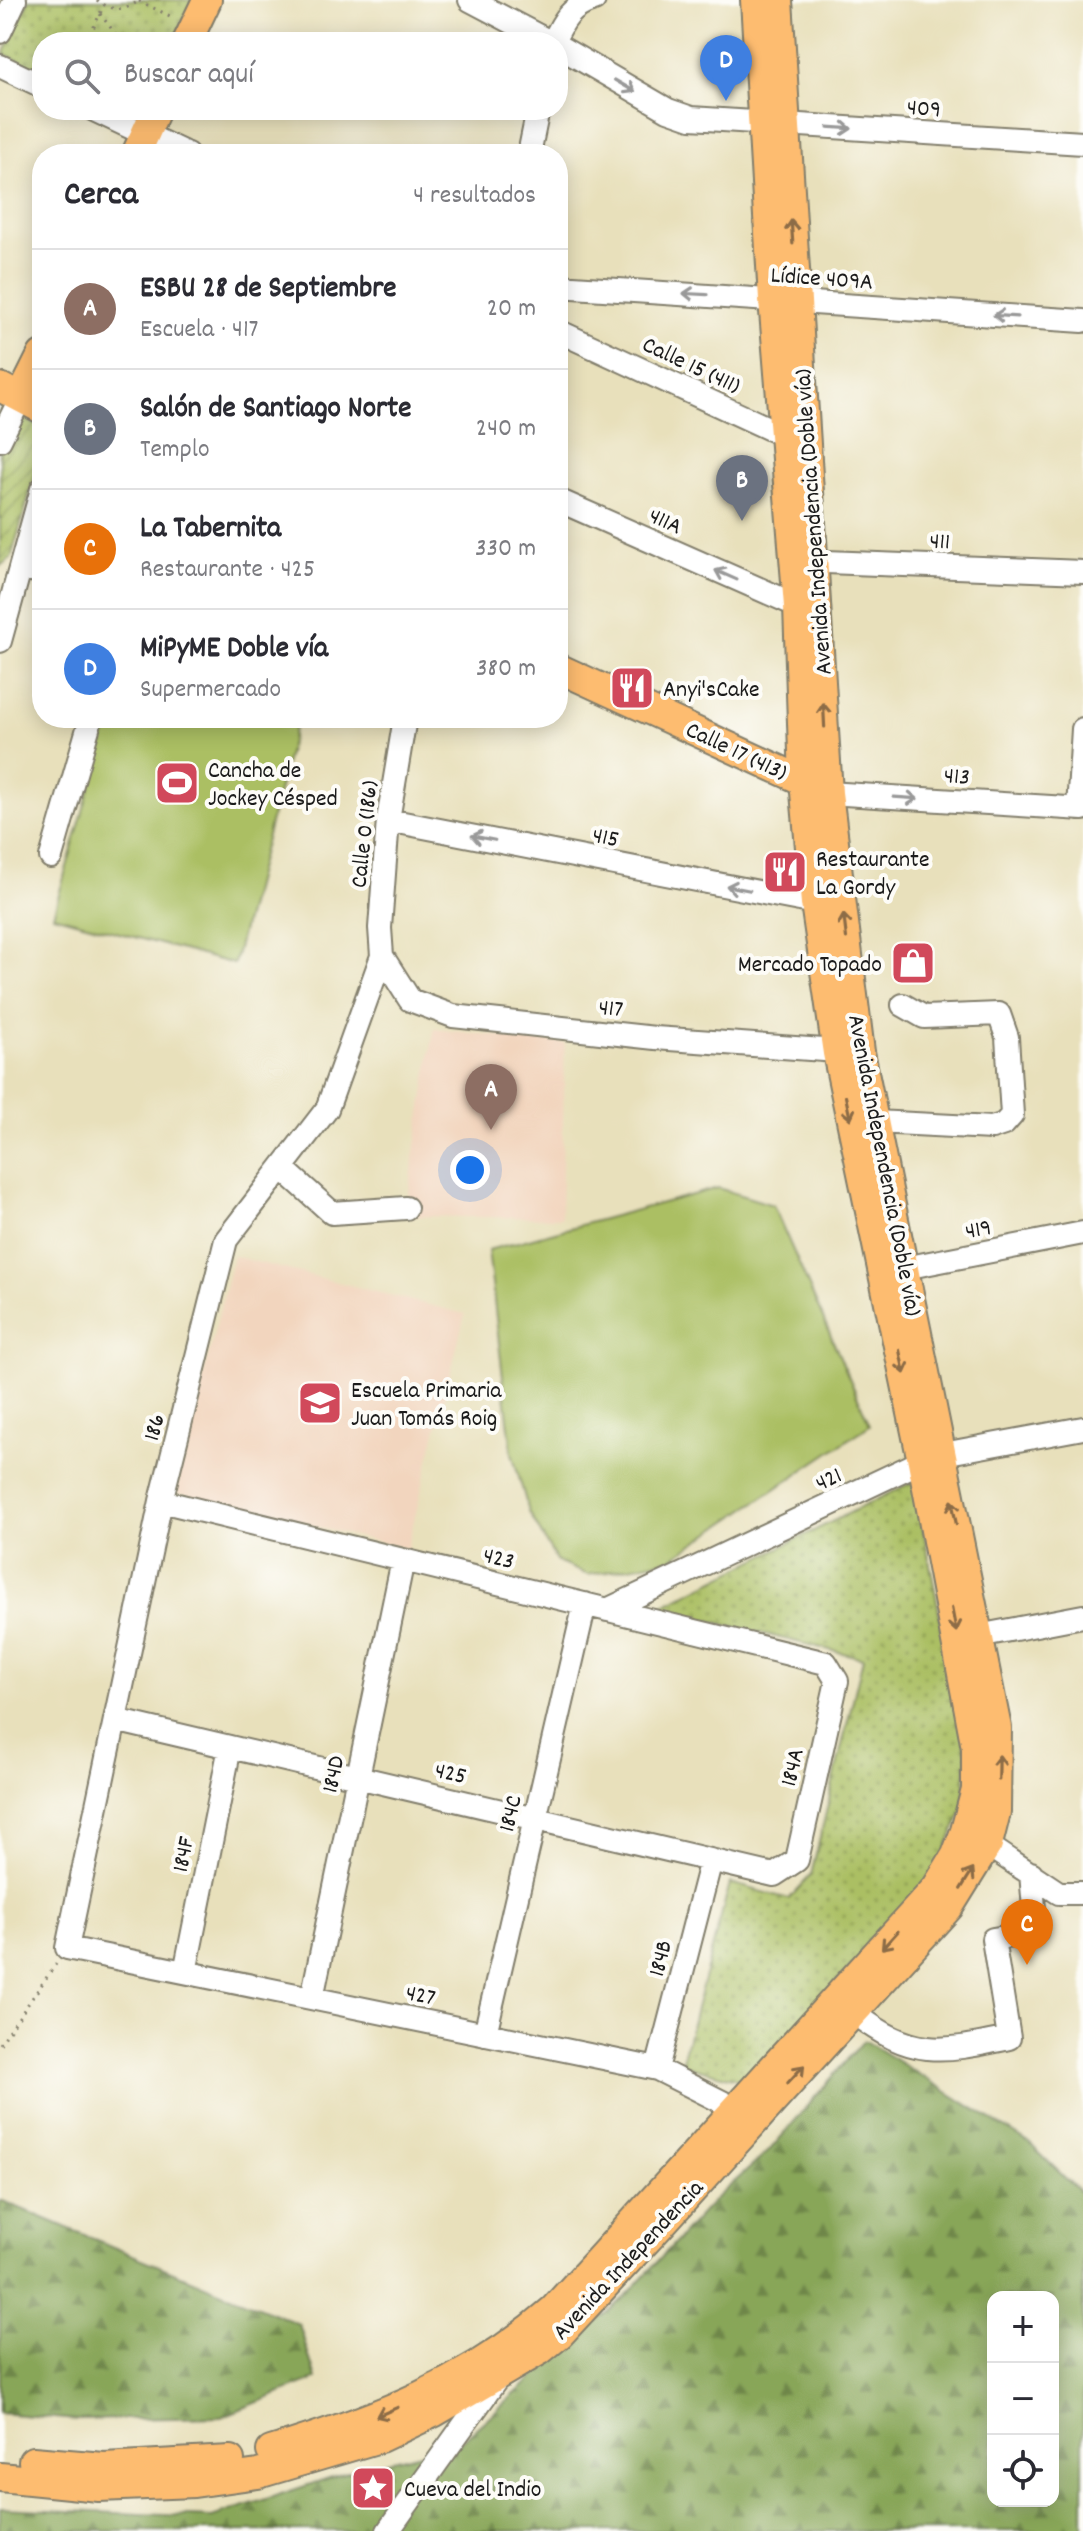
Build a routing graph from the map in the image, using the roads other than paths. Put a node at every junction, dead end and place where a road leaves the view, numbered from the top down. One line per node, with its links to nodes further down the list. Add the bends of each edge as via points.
1 (15, 0): 7 (street)
2 (207, 0): 8 (main road)
3 (470, 0): 9 (street)
4 (594, 0): 10 (street, via 566,15)
5 (755, 0): 16 (main road, Avenida Independencia (Doble vía))
6 (778, 0): 16 (main road, Avenida Independencia (Doble vía))
7 (0, 32)
8 (191, 32)
9 (532, 32)
10 (557, 32)
11 (568, 52): 16 (street, 409, one-way to 16, via 668,110 691,118)
12 (0, 66): 13 (street)
13 (32, 81)
14 (117, 120): 17 (street)
15 (536, 120): 20 (street)
16 (774, 124): 18 (street, 409, one-way to 18); 22 (main road, Avenida Independencia (Doble vía))
17 (146, 133): 19 (street)
18 (1083, 143)
19 (167, 144)
20 (531, 144)
21 (568, 287): 22 (street, Lídice 409A, one-way to 21)
22 (785, 300): 23 (street, Lídice 409A, one-way to 22); 27 (main road, Avenida Independencia (Doble vía))
23 (1083, 321)
24 (568, 335): 27 (street, Calle 15 (411))
25 (32, 375): 26 (main road)
26 (21, 397): 28 (street)
27 (796, 436): 30 (main road, Avenida Independencia (Doble vía))
28 (0, 440)
29 (568, 504): 33 (street, 411A, one-way to 29)
30 (805, 560): 32 (street, 411); 33 (main road, Avenida Independencia (Doble vía)); 39 (main road, Avenida Independencia (Doble vía), one-way to 30)
31 (31, 570): 34 (street)
32 (1083, 572)
33 (798, 606): 39 (main road, Avenida Independencia (Doble vía))
34 (0, 641)
35 (568, 673): 39 (main road, Calle 17 (413))
36 (88, 728): 42 (street)
37 (403, 728): 41 (street, Calle 0 (186))
38 (1083, 729): 40 (street)
39 (816, 787): 40 (street, 413, one-way to 40); 43 (main road, Avenida Independencia (Doble vía)); 46 (main road, Avenida Independencia (Doble vía), one-way to 39)
40 (1080, 809)
41 (388, 820): 43 (street, 415, one-way to 41); 44 (street, Calle 0 (186))
42 (51, 857)
43 (815, 903): 46 (main road, Avenida Independencia (Doble vía))
44 (382, 956): 46 (street, 417, via 410,1000 453,1016); 48 (street, 186, via 327,1109)
45 (903, 1005): 47 (street, via 924,1017 999,1014 1007,1037 1012,1115 992,1128)
46 (849, 1052): 47 (main road, Avenida Independencia (Doble vía)); 51 (main road, Avenida Independencia (Doble vía), one-way to 51)
47 (875, 1122): 51 (main road, Avenida Independencia (Doble vía))
48 (282, 1168): 49 (street, via 332,1213); 54 (street, 186, via 226,1240)
49 (406, 1208)
50 (1083, 1233): 51 (street, 419)
51 (894, 1270): 53 (main road, Avenida Independencia (Doble vía))
52 (1083, 1428): 53 (street, 421)
53 (932, 1457): 56 (street, 421); 58 (main road, Avenida Independencia (Doble vía), one-way to 53); 64 (main road, Avenida Independencia (Doble vía), one-way to 64, via 976,1748)
54 (161, 1501): 55 (street, 423); 60 (street, 186)
55 (403, 1560): 56 (street, 423); 62 (street, 184D)
56 (596, 1607): 59 (street, 423); 63 (street, 184C)
57 (1083, 1616): 58 (street)
58 (978, 1636): 64 (main road, Avenida Independencia (Doble vía), one-way to 58, via 996,1812 999,1757)
59 (826, 1663): 67 (street, 184A, via 837,1681 797,1860)
60 (115, 1720): 61 (street, 425); 69 (street, 186)
61 (230, 1747): 62 (street, 425); 70 (street, 184F)
62 (358, 1777): 63 (street, 425); 71 (street, 184D)
63 (535, 1819): 65 (street, 425); 73 (street, 184C)
64 (976, 1837): 66 (street); 72 (main road, Avenida Independencia, one-way to 64, via 949,1907); 75 (main road, Avenida Independencia, one-way to 75)
65 (711, 1860): 67 (street, 425); 74 (street, 184B)
66 (1031, 1873): 68 (street, via 1059,1893); 72 (street, via 1036,1932 993,1939 1009,2038 929,2049 887,2039)
67 (774, 1875)
68 (1083, 1893)
69 (67, 1948): 70 (street, 427)
70 (185, 1972): 71 (street, 427)
71 (312, 1998): 73 (street, 427)
72 (854, 2013): 75 (main road, Avenida Independencia, one-way to 72)
73 (485, 2034): 74 (street, 427)
74 (657, 2069): 75 (street, 427)
75 (746, 2113): 76 (main road, Avenida Independencia); 77 (main road, Avenida Independencia, via 560,2334)
76 (522, 2337): 77 (street); 78 (main road, Avenida Independencia, one-way to 78, via 425,2395 369,2420 249,2458 104,2467)
77 (499, 2377): 79 (main road, Avenida Independencia, via 380,2438 258,2474 99,2487); 80 (street)
78 (0, 2458)
79 (0, 2477)
80 (388, 2531)

